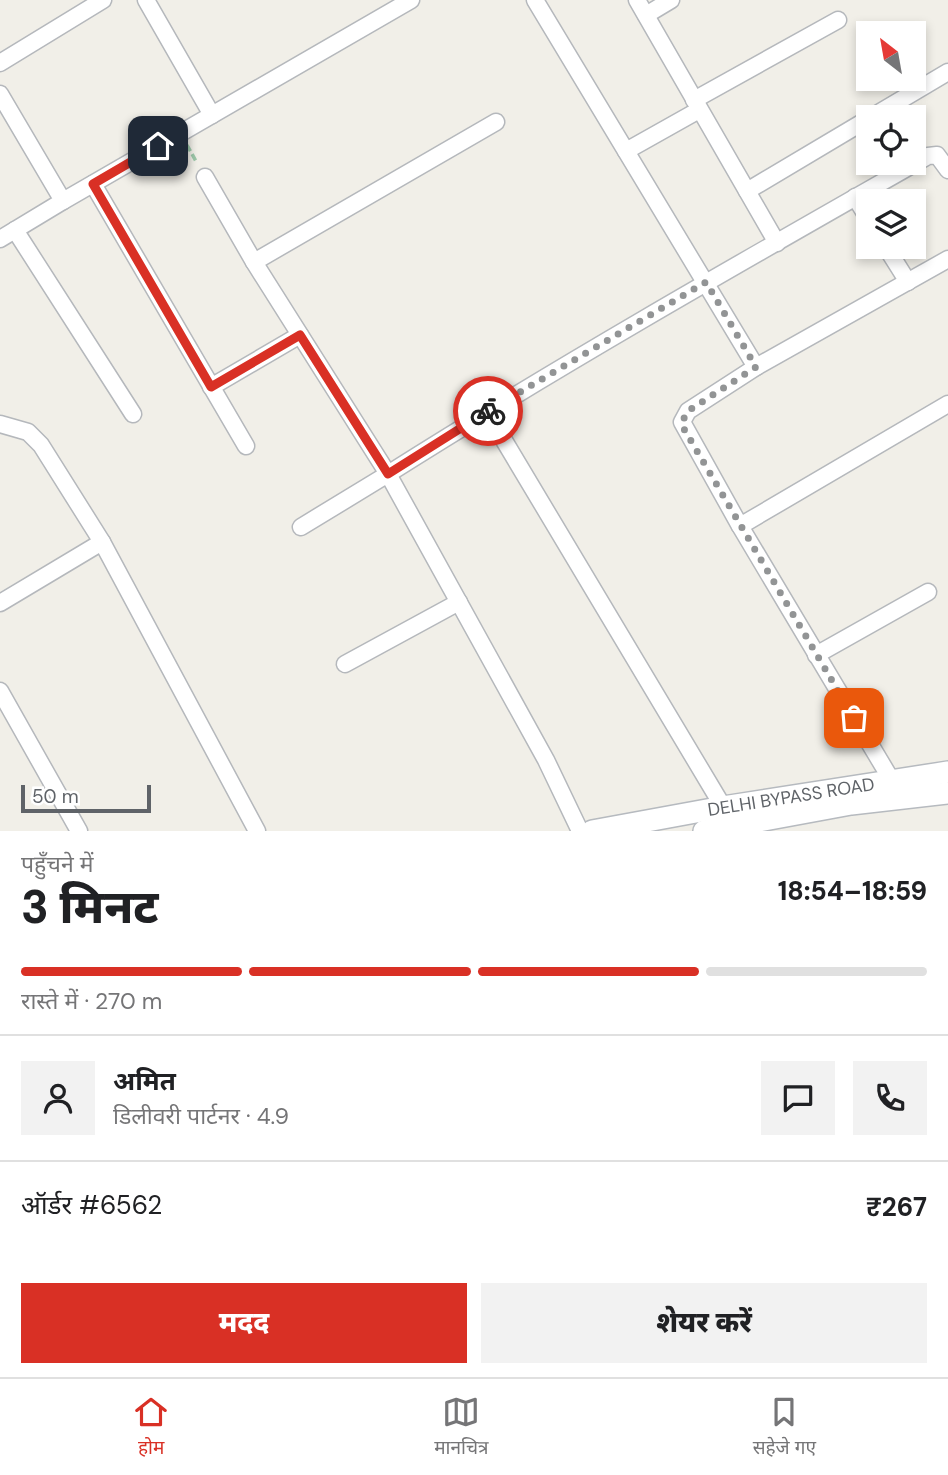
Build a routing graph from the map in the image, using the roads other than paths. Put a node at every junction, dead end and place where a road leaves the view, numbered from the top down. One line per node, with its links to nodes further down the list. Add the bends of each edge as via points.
1 (103, 0): 9 (street)
2 (146, 0): 14 (street)
3 (411, 0): 14 (street)
4 (535, 0): 17 (street)
5 (638, 0): 7 (street)
6 (671, 0): 7 (street)
7 (646, 15): 12 (street)
8 (838, 20): 12 (street)
9 (0, 64)
10 (948, 72): 13 (street)
11 (0, 94): 23 (street)
12 (697, 105): 17 (street); 21 (street)
13 (892, 105)
14 (212, 115): 20 (street)
15 (496, 122): 29 (street)
16 (856, 126): 21 (street)
17 (625, 150): 30 (street)
18 (948, 170): 22 (street, via 933,154)
19 (205, 177): 29 (street)
20 (93, 184): 23 (street); 34 (street)
21 (747, 191): 26 (street)
22 (855, 197): 26 (street)
23 (63, 201): 24 (street)
24 (15, 230): 25 (street); 37 (street)
25 (0, 239)
26 (777, 243): 30 (street)
27 (894, 259): 31 (street)
28 (948, 259): 31 (street)
29 (254, 262): 32 (street)
30 (706, 282): 33 (street); 36 (street)
31 (908, 282): 33 (street)
32 (300, 335): 34 (street); 40 (street)
33 (756, 367): 41 (street, via 688,411 682,422)
34 (211, 387): 39 (street)
35 (948, 404): 41 (street)
36 (487, 412): 40 (street); 53 (street)
37 (133, 414)
38 (0, 424): 43 (street, via 28,432 41,445)
39 (246, 446)
40 (388, 474): 42 (street); 45 (street)
41 (740, 526): 47 (street)
42 (302, 527)
43 (102, 542): 46 (street); 56 (street)
44 (928, 592): 47 (street)
45 (458, 601): 48 (street); 57 (street)
46 (0, 603)
47 (816, 654): 51 (street)
48 (345, 664)
49 (0, 691): 55 (street)
50 (948, 772): 51 (main road, DELHI BYPASS ROAD)
51 (892, 781): 53 (main road, DELHI BYPASS ROAD)
52 (948, 793): 54 (main road, DELHI BYPASS ROAD, via 851,804)
53 (723, 807): 54 (street); 58 (main road, DELHI BYPASS ROAD)
54 (736, 828): 59 (main road, DELHI BYPASS ROAD)
55 (79, 831)
56 (257, 831)
57 (580, 831)
58 (592, 831)
59 (704, 831)

